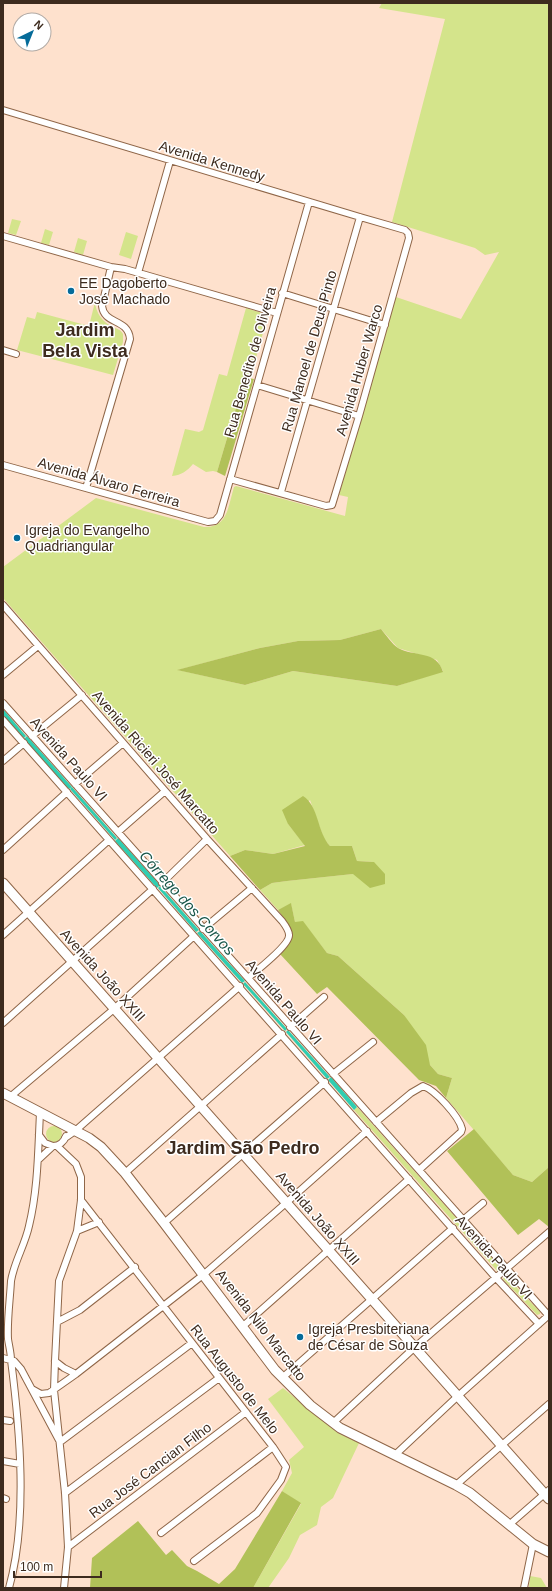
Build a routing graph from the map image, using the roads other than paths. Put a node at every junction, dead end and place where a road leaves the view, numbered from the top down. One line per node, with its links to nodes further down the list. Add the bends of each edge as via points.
1 (3, 110): 2 (street, Avenida Kennedy)
2 (170, 161): 3 (street, Avenida Kennedy); 8 (street)
3 (309, 202): 4 (street, Avenida Kennedy); 9 (street, Rua Benedito de Oliveira)
4 (360, 217): 6 (street, Avenida Kennedy, via 405,230); 10 (street, Rua Manoel de Deus Pinto)
5 (3, 236): 7 (street)
6 (409, 238): 12 (street, Avenida Huber Warco)
7 (111, 267): 8 (street); 20 (street, via 102,311 108,318 127,329 130,339)
8 (138, 273): 11 (street)
9 (282, 293): 10 (street); 11 (street, Rua Benedito de Oliveira)
10 (334, 309): 12 (street); 16 (street, Rua Manoel de Deus Pinto)
11 (277, 313): 15 (street, Rua Benedito de Oliveira)
12 (385, 325): 17 (street, Avenida Huber Warco)
13 (3, 350): 14 (street)
14 (16, 354)
15 (257, 385): 16 (street); 19 (street, Rua Benedito de Oliveira)
16 (307, 400): 17 (street); 21 (street, Rua Manoel de Deus Pinto)
17 (359, 416): 21 (street, Avenida Huber Warco, via 330,506)
18 (3, 465): 20 (street, Avenida Álvaro Ferreira)
19 (230, 479): 21 (street); 22 (street, Rua Benedito de Oliveira, via 220,515 215,521)
20 (86, 488): 22 (street, Avenida Álvaro Ferreira)
21 (280, 492)
22 (208, 522)
23 (3, 605): 24 (street, Avenida Ricieri José Marcatto)
24 (38, 646): 25 (street); 26 (street, Avenida Ricieri José Marcatto)
25 (3, 675)
26 (82, 695): 29 (street); 31 (street, Avenida Ricieri José Marcatto)
27 (3, 703): 29 (street, Avenida Paulo VI)
28 (3, 720): 30 (street, Avenida Paulo VI)
29 (32, 736): 33 (street, Avenida Paulo VI)
30 (24, 743): 32 (street); 35 (street, Avenida Paulo VI)
31 (123, 743): 33 (street); 34 (street, Avenida Ricieri José Marcatto)
32 (3, 761)
33 (75, 784): 36 (street, Avenida Paulo VI)
34 (166, 791): 36 (street); 37 (street, Avenida Ricieri José Marcatto)
35 (67, 792): 38 (street, Avenida Paulo VI); 39 (street)
36 (118, 832): 40 (street, Avenida Paulo VI)
37 (208, 839): 40 (street); 42 (street, Avenida Ricieri José Marcatto)
38 (109, 840): 43 (street, Avenida Paulo VI); 44 (street)
39 (3, 850)
40 (162, 882): 45 (street, Avenida Paulo VI)
41 (3, 883): 44 (street, Avenida João XXIII)
42 (252, 888): 45 (street); 49 (street, Avenida Ricieri José Marcatto, via 282,921 289,936 285,945)
43 (153, 889): 47 (street, Avenida Paulo VI); 48 (street)
44 (28, 912): 46 (street); 48 (street, Avenida João XXIII)
45 (203, 929): 49 (street, Avenida Paulo VI)
46 (3, 935)
47 (194, 936): 50 (street, Avenida Paulo VI); 52 (street)
48 (71, 960): 52 (street, Avenida João XXIII); 53 (street)
49 (248, 978): 54 (street, Avenida Paulo VI)
50 (240, 986): 55 (street, Avenida Paulo VI); 57 (street)
51 (324, 997): 54 (street)
52 (114, 1009): 57 (street, Avenida João XXIII); 60 (street)
53 (3, 1023)
54 (290, 1027): 58 (street, Avenida Paulo VI)
55 (282, 1034): 59 (street, Avenida Paulo VI); 61 (street)
56 (373, 1042): 58 (street)
57 (157, 1057): 61 (street, Avenida João XXIII); 64 (street)
58 (333, 1074): 63 (street, Avenida Paulo VI)
59 (324, 1082): 65 (street, Avenida Paulo VI); 68 (street)
60 (7, 1095): 62 (street, Avenida Nilo Marcatto)
61 (200, 1106): 68 (street, Avenida João XXIII); 71 (street)
62 (40, 1113): 64 (street, Avenida Nilo Marcatto); 66 (street)
63 (376, 1122): 70 (street, Avenida Paulo VI); 70 (street, via 410,1093 423,1086 432,1090 462,1129 458,1136)
64 (72, 1129): 67 (street); 71 (street, Avenida Nilo Marcatto, via 96,1142)
65 (367, 1131): 72 (street, Avenida Paulo VI); 74 (street)
66 (39, 1135): 67 (street, via 45,1143); 69 (street)
67 (55, 1146): 69 (street); 73 (street, via 76,1164 79,1170)
68 (243, 1154): 74 (street, Avenida João XXIII); 78 (street)
69 (38, 1160): 96 (street, via 29,1228 10,1281 8,1338)
70 (419, 1170): 76 (street, Avenida Paulo VI)
71 (125, 1174): 78 (street, Avenida Nilo Marcatto)
72 (409, 1179): 79 (street, Avenida Paulo VI); 82 (street)
73 (81, 1200): 77 (street, Rua Augusto de Melo); 80 (street)
74 (286, 1203): 82 (street, Avenida João XXIII); 85 (street)
75 (483, 1203): 76 (street)
76 (463, 1220): 84 (street, Avenida Paulo VI)
77 (99, 1222): 80 (street); 83 (street, Rua Augusto de Melo)
78 (164, 1223): 85 (street, Avenida Nilo Marcatto)
79 (453, 1228): 86 (street, Avenida Paulo VI); 87 (street)
80 (77, 1230): 90 (street, via 59,1281)
81 (548, 1233): 84 (street)
82 (328, 1251): 87 (street, Avenida João XXIII); 92 (street)
83 (135, 1267): 88 (street, Rua Augusto de Melo); 90 (street, via 80,1310)
84 (506, 1269): 86 (street); 89 (street, Avenida Paulo VI)
85 (203, 1275): 88 (street); 92 (street, Avenida Nilo Marcatto)
86 (496, 1278): 91 (street, Avenida Paulo VI); 94 (street)
87 (371, 1300): 94 (street, Avenida João XXIII); 100 (street)
88 (164, 1306): 93 (street, Rua Augusto de Melo); 98 (street)
89 (549, 1316): 91 (street)
90 (57, 1322): 97 (street)
91 (539, 1324): 104 (street)
92 (242, 1327): 100 (street, Avenida Nilo Marcatto)
93 (192, 1343): 99 (street, Rua Augusto de Melo); 111 (street)
94 (415, 1347): 104 (street, Avenida João XXIII); 110 (street)
95 (3, 1358): 96 (street)
96 (11, 1360): 101 (street, via 16,1362); 116 (street)
97 (55, 1361): 98 (street); 102 (street)
98 (76, 1374): 102 (street)
99 (219, 1378): 107 (street, Rua Augusto de Melo); 118 (street)
100 (282, 1378): 110 (street, Avenida Nilo Marcatto, via 310,1406)
101 (32, 1389): 103 (street); 105 (street)
102 (54, 1390): 103 (street); 111 (street)
103 (41, 1394): 105 (street)
104 (458, 1396): 112 (street, Avenida João XXIII); 114 (street)
105 (39, 1402): 111 (street)
106 (549, 1404): 112 (street)
107 (246, 1412): 113 (street, Rua Augusto de Melo); 123 (street, Rua José Cancian Filho)
108 (3, 1420): 109 (street)
109 (10, 1421)
110 (332, 1423): 114 (street, Avenida Nilo Marcatto)
111 (60, 1442): 118 (street)
112 (502, 1445): 117 (street); 119 (street, Avenida João XXIII)
113 (273, 1447): 121 (street); 125 (street, Rua Augusto de Melo, via 286,1468 281,1480 257,1513)
114 (396, 1454): 117 (street, Avenida Nilo Marcatto)
115 (3, 1461): 116 (street)
116 (20, 1464): 126 (street, via 18,1533)
117 (456, 1485): 120 (street, Avenida Nilo Marcatto)
118 (66, 1493): 123 (street)
119 (548, 1494): 120 (street)
120 (510, 1524): 122 (street, Avenida Nilo Marcatto)
121 (161, 1533)
122 (533, 1544): 124 (street, Avenida Nilo Marcatto); 128 (street)
123 (68, 1547): 127 (street)
124 (549, 1552)
125 (194, 1562)
126 (9, 1588)
127 (64, 1588)
128 (524, 1588)

